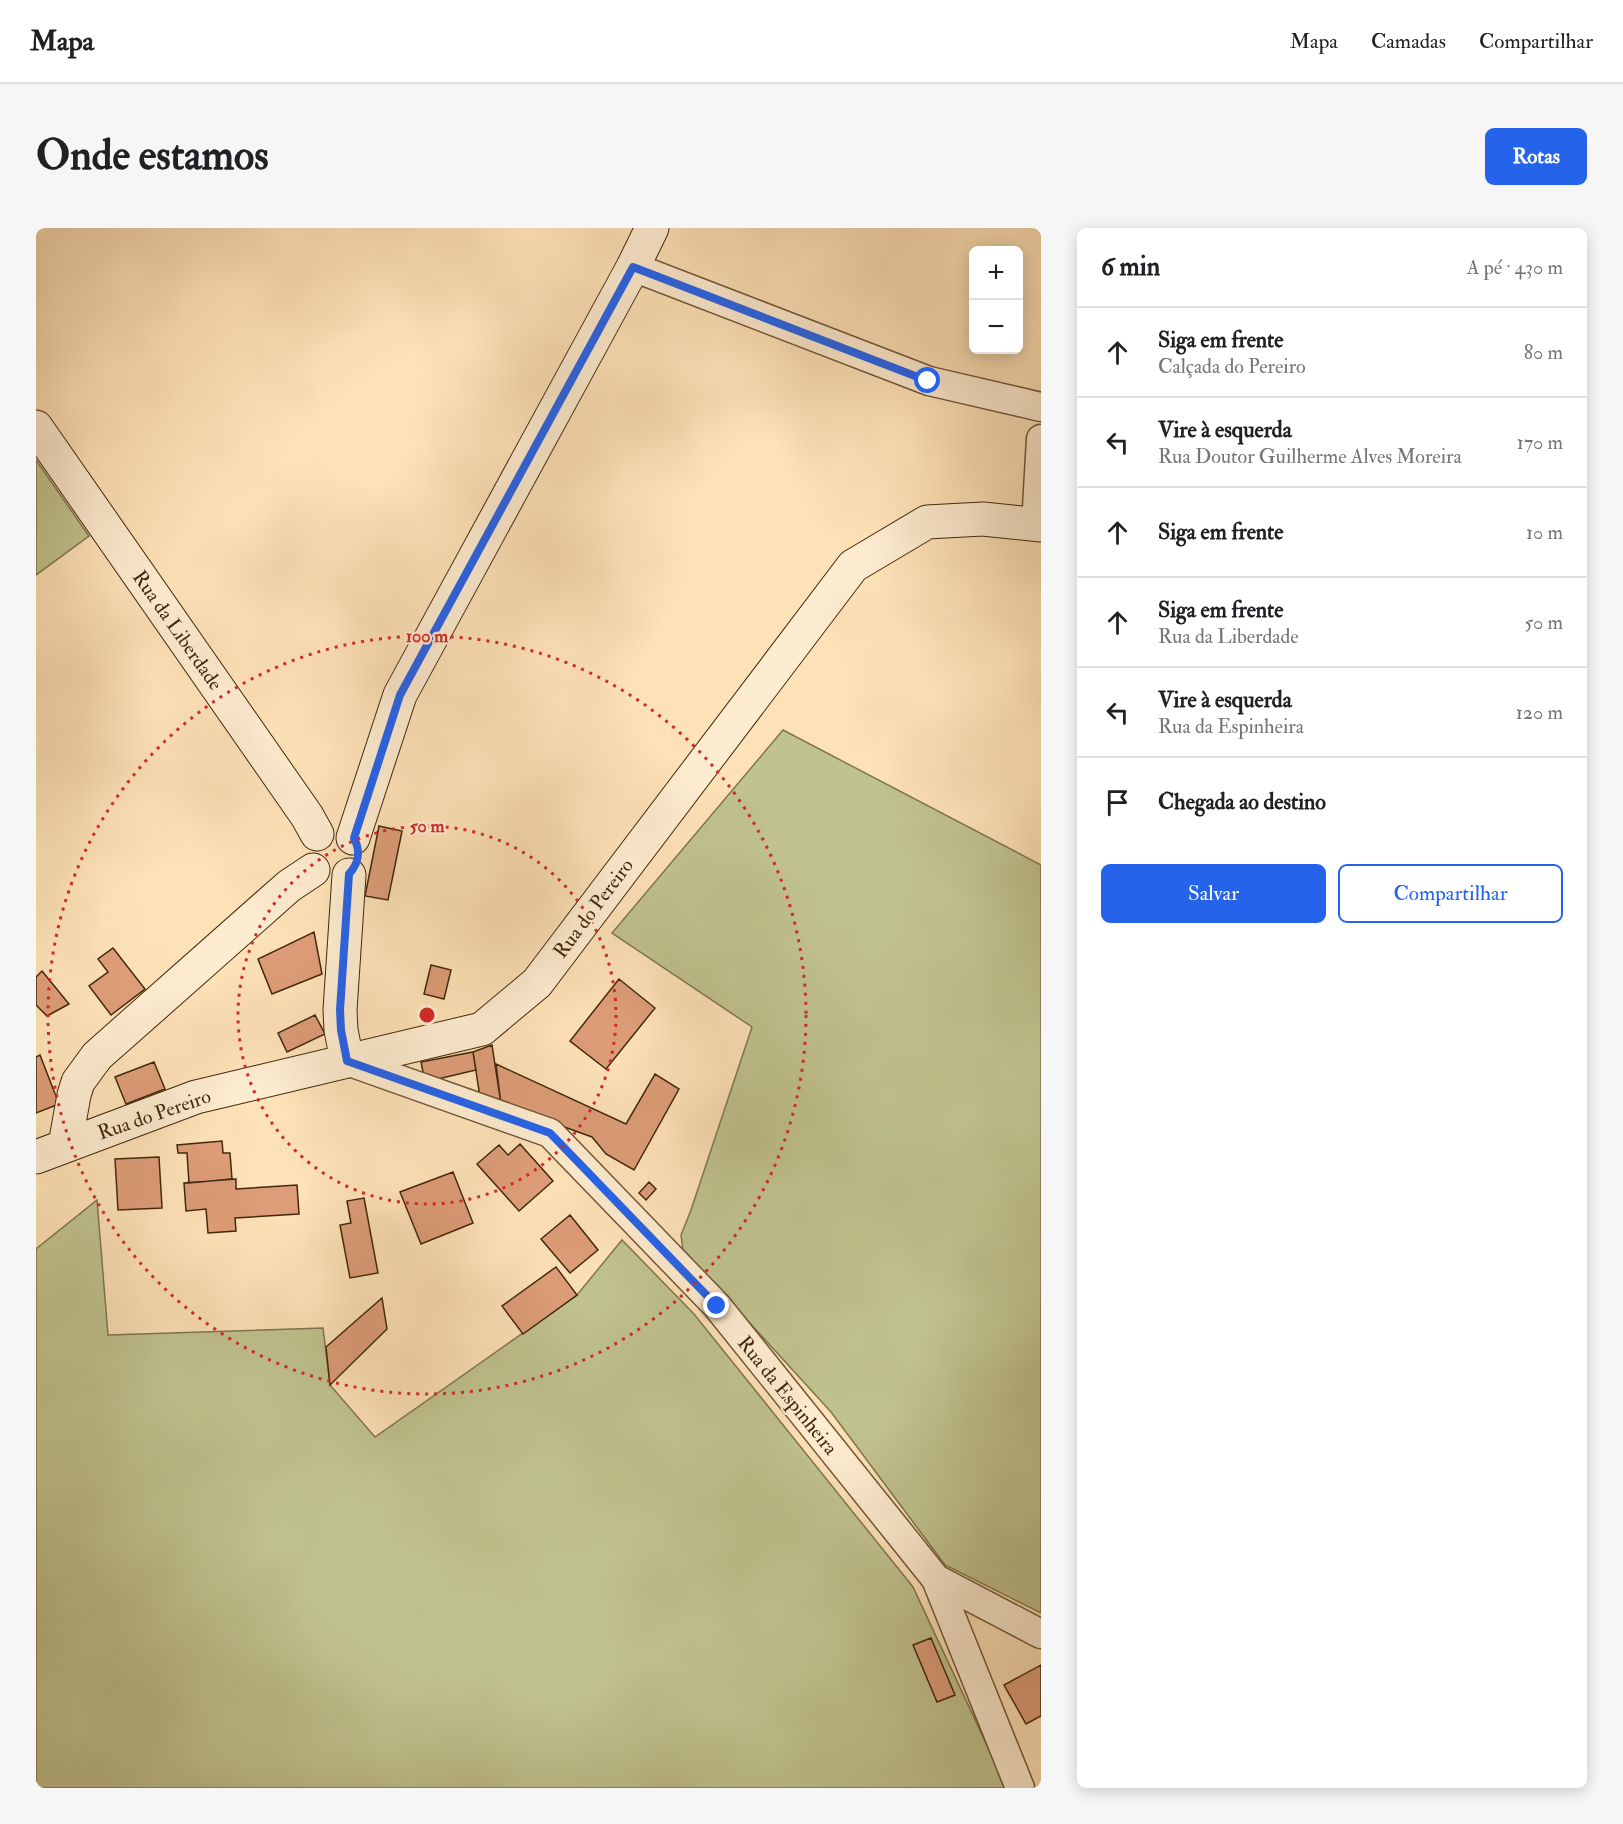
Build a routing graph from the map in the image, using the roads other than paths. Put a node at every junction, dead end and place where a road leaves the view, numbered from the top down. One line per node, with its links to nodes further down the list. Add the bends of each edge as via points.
1 (652, 228): 2 (street)
2 (633, 267): 3 (street, via 928,381); 8 (street, via 400,695)
3 (1041, 407)
4 (36, 427): 7 (street, Rua da Liberdade)
5 (1041, 439): 6 (street)
6 (1039, 525): 11 (street, Rua do Pereiro, via 982,519 927,522 853,566 537,983 482,1029)
7 (317, 834): 8 (street, via 332,829); 9 (street, via 308,847)
8 (354, 838): 10 (street, via 358,861)
9 (313, 870): 10 (street, via 334,880); 12 (street, via 289,886 97,1056 76,1088)
10 (349, 874): 11 (street, via 340,1010)
11 (347, 1061): 12 (street, Rua do Pereiro, via 196,1097); 13 (street, Rua da Espinheira, via 550,1133 717,1306)
12 (51, 1151)
13 (936, 1579): 14 (street); 15 (street, Rua da Espinheira)
14 (1041, 1634)
15 (1020, 1788)

